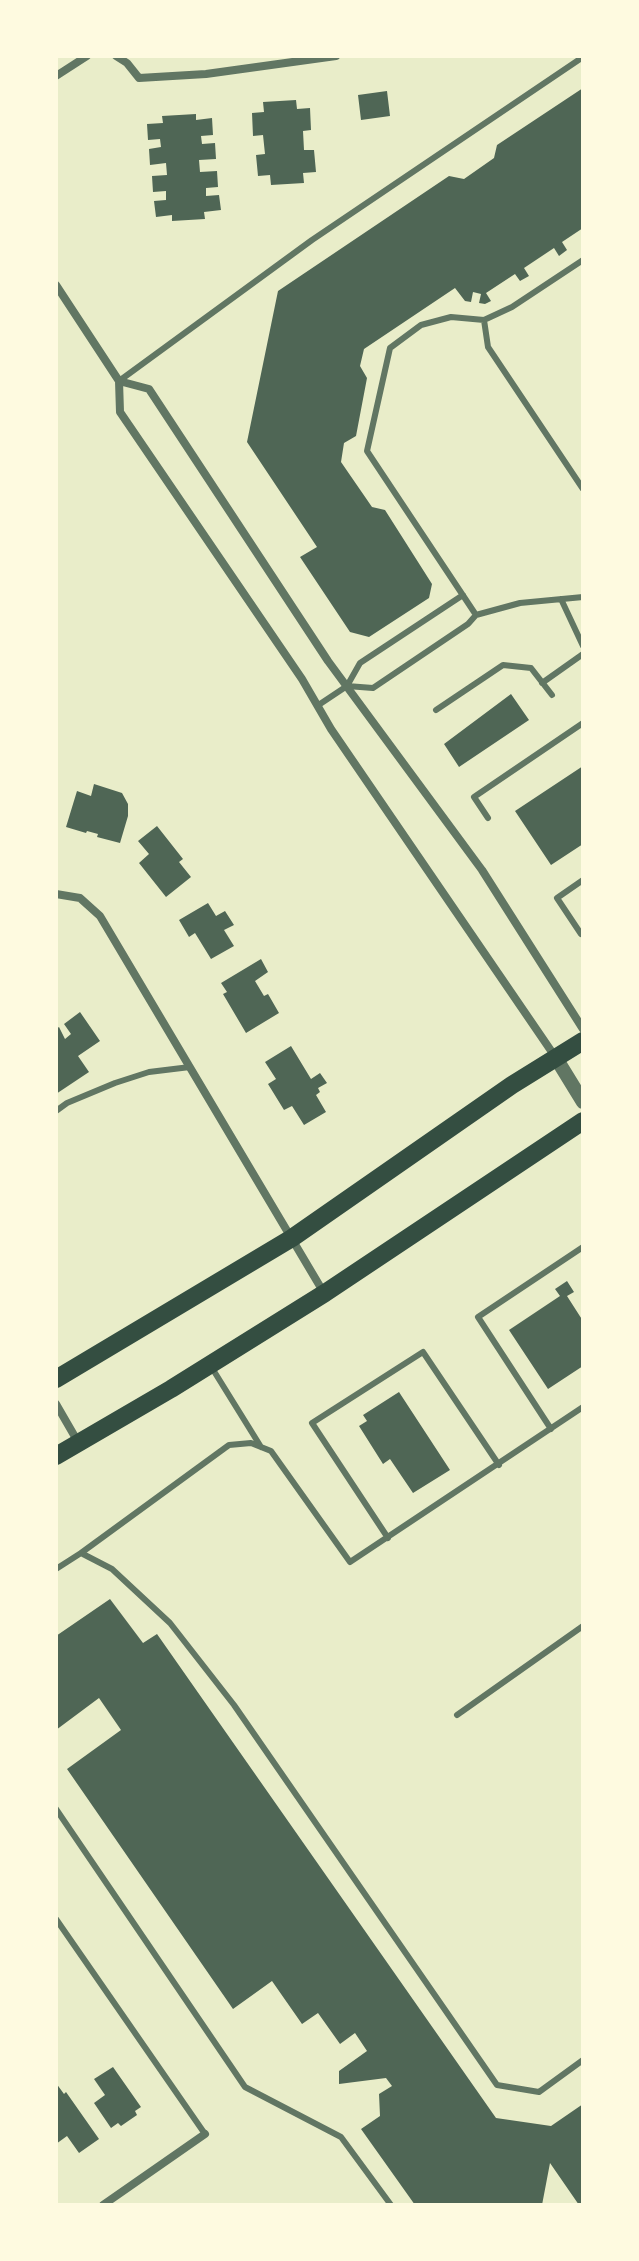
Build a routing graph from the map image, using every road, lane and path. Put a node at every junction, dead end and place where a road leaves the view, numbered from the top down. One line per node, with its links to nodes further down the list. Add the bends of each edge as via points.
1 (87, 56): 5 (street)
2 (116, 56): 3 (street, via 139,78)
3 (336, 56)
4 (583, 57): 9 (lane, via 312,240)
5 (56, 76)
6 (583, 260): 8 (lane)
7 (56, 285): 9 (street)
8 (484, 320): 10 (lane, via 488,347); 11 (lane, via 451,317 421,325 390,348 367,451)
9 (119, 381): 18 (street, via 149,389); 20 (street, via 120,412)
10 (583, 489)
11 (463, 595): 14 (lane); 18 (lane, via 360,663)
12 (583, 597): 13 (lane)
13 (561, 599): 14 (lane); 15 (lane)
14 (476, 615): 18 (lane, via 373,688)
15 (583, 646)
16 (583, 654): 17 (lane)
17 (542, 683): 19 (lane); 21 (lane, via 531,668 503,665)
18 (347, 686): 20 (lane); 27 (street, via 482,870)
19 (552, 695)
20 (317, 706): 29 (street)
21 (436, 710)
22 (583, 723): 23 (lane, via 474,797)
23 (488, 818)
24 (583, 880): 26 (lane, via 557,898)
25 (56, 894): 30 (street, via 80,898 100,916)
26 (581, 934)
27 (583, 1029)
28 (583, 1041): 29 (main road)
29 (556, 1058): 31 (street); 34 (main road)
30 (190, 1067): 32 (lane, via 115,1083); 34 (street)
31 (583, 1102)
32 (56, 1111)
33 (583, 1121): 36 (main road)
34 (292, 1238): 36 (street); 38 (main road)
35 (583, 1247): 41 (lane, via 478,1317)
36 (325, 1293): 37 (main road)
37 (210, 1365): 42 (main road); 43 (lane)
38 (56, 1379)
39 (56, 1404): 42 (street)
40 (583, 1407): 41 (lane)
41 (551, 1429): 45 (lane)
42 (80, 1444): 44 (main road)
43 (261, 1447): 46 (lane, via 271,1451 350,1562); 47 (lane, via 229,1445)
44 (56, 1456)
45 (499, 1465): 46 (lane); 46 (lane, via 423,1352 324,1415 312,1423)
46 (388, 1538)
47 (81, 1553): 48 (lane); 53 (lane, via 123,1578 201,1662 497,2085 539,2092)
48 (56, 1569)
49 (583, 1626): 50 (lane)
50 (457, 1715)
51 (56, 1809): 56 (lane, via 245,2087 341,2137)
52 (56, 1919): 54 (lane)
53 (583, 2060)
54 (205, 2134): 55 (street)
55 (103, 2205)
56 (391, 2205)

